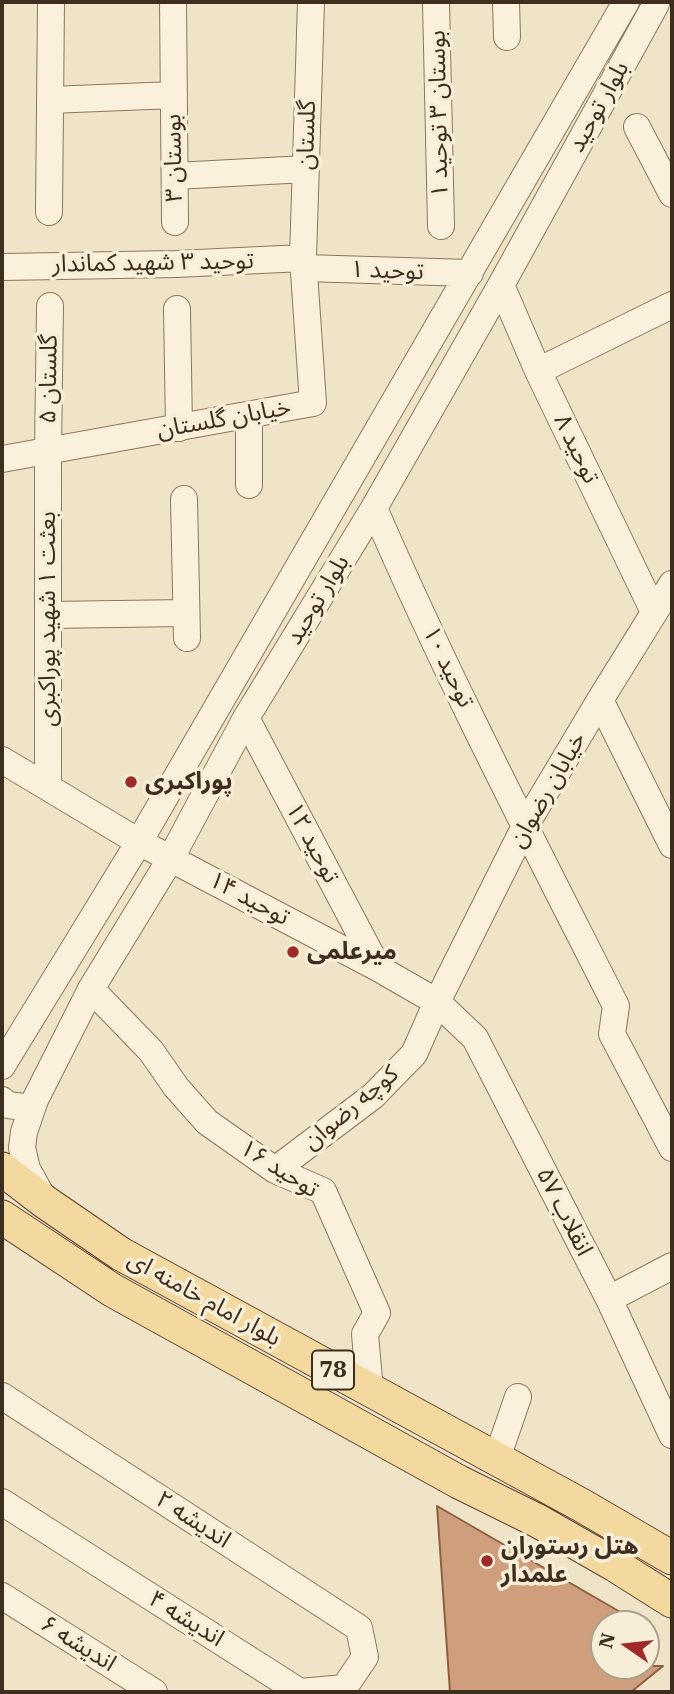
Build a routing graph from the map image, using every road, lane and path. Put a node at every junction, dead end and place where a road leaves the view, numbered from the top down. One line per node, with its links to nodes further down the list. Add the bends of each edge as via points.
1 (51, 2): 12 (street)
2 (173, 2): 11 (street, بوستان ۳)
3 (311, 2): 14 (street, گلستان)
4 (436, 2): 19 (street, بوستان ۳ توحید ۱)
5 (506, 2): 9 (street)
6 (626, 2): 8 (street, بلوار توحید)
7 (657, 3): 10 (street, بلوار توحید)
8 (608, 32): 10 (street, via 626,39); 22 (street, بلوار توحید)
9 (507, 37)
10 (630, 50): 23 (street, بلوار توحید)
11 (174, 95): 12 (street); 15 (street, بوستان ۳)
12 (50, 100): 17 (street)
13 (638, 127): 16 (street)
14 (306, 169): 15 (street); 20 (street, گلستان)
15 (175, 176): 18 (street, بوستان ۳)
16 (672, 194)
17 (49, 212)
18 (175, 222)
19 (441, 226)
20 (304, 263): 21 (street, توحید ۳ شهید کماندار); 22 (street, توحید ۱); 28 (street, خیابان گلستان, via 313,403)
21 (2, 267)
22 (471, 273): 43 (street, بلوار توحید)
23 (501, 285): 27 (street, توحید ۸); 34 (street, بلوار توحید)
24 (672, 305): 27 (street)
25 (50, 306): 30 (street, گلستان ۵)
26 (177, 309): 29 (street)
27 (538, 371): 36 (street, توحید ۸)
28 (249, 415): 29 (street, خیابان گلستان); 32 (street)
29 (179, 428): 30 (street, خیابان گلستان)
30 (48, 451): 31 (street, خیابان گلستان); 37 (street, بعثت ۱ شهید پوراکبری)
31 (2, 459)
32 (249, 485)
33 (184, 499): 37 (street, via 187,626)
34 (374, 508): 39 (street, بلوار توحید); 42 (street, توحید ۱۰)
35 (672, 584): 36 (street, خیابان رضوان)
36 (654, 612): 38 (street, خیابان رضوان)
37 (48, 615): 41 (street, بعثت ۱ شهید پوراکبری)
38 (600, 700): 42 (street, خیابان رضوان); 44 (street)
39 (246, 718): 45 (street, بلوار توحید); 46 (street, توحید ۱۲)
40 (2, 760): 41 (street, توحید ۱۴)
41 (48, 786): 43 (street, توحید ۱۴)
42 (525, 826): 48 (street, خیابان رضوان); 52 (street, توحید ۱۰, via 616,1006 612,1034)
43 (139, 842): 45 (street, توحید ۱۴); 49 (street, بلوار توحید)
44 (672, 845)
45 (170, 858): 46 (street, توحید ۱۴); 47 (street, بلوار توحید)
46 (378, 968): 48 (street, توحید ۱۴)
47 (91, 989): 51 (street, بلوار توحید); 55 (street, توحید ۱۶, via 152,1051 207,1122)
48 (437, 1002): 55 (street, کوچه رضوان, via 414,1054 373,1096); 59 (street, انقلاب ۵۷, via 475,1038)
49 (2, 1066)
50 (2, 1100): 51 (street)
51 (32, 1108): 56 (street, بلوار توحید, via 22,1147 27,1169)
52 (672, 1148)
53 (2, 1154): 54 (main road, 78)
54 (2, 1169): 56 (main road, بلوار امام خامنه ای / 78)
55 (275, 1170): 63 (street, توحید ۱۶, via 323,1191 377,1313 365,1334)
56 (45, 1202): 60 (main road, بلوار امام خامنه ای / 78, via 121,1254)
57 (2, 1217): 61 (main road, بلوار امام خامنه ای / 78, via 112,1290)
58 (672, 1266): 59 (street)
59 (609, 1299): 67 (street, انقلاب ۵۷)
60 (214, 1305): 61 (main road, via 228,1322 221,1333); 62 (main road, بلوار امام خامنه ای / 78)
61 (200, 1337): 66 (main road, بلوار امام خامنه ای / 78)
62 (341, 1375): 63 (main road, بلوار امام خامنه ای / 78); 66 (main road, via 323,1378 319,1387)
63 (370, 1391): 68 (main road, بلوار امام خامنه ای / 78)
64 (2, 1396): 73 (street, اندیشه ۲, via 359,1628)
65 (518, 1397): 68 (street)
66 (329, 1409): 72 (main road, بلوار امام خامنه ای / 78, via 538,1521)
67 (672, 1435)
68 (496, 1461): 70 (main road, بلوار امام خامنه ای / 78)
69 (2, 1502): 73 (street, اندیشه ۴, via 300,1692 344,1688)
70 (664, 1551)
71 (2, 1596): 74 (street, اندیشه ۶)
72 (672, 1601)
73 (365, 1657)
74 (153, 1692)

